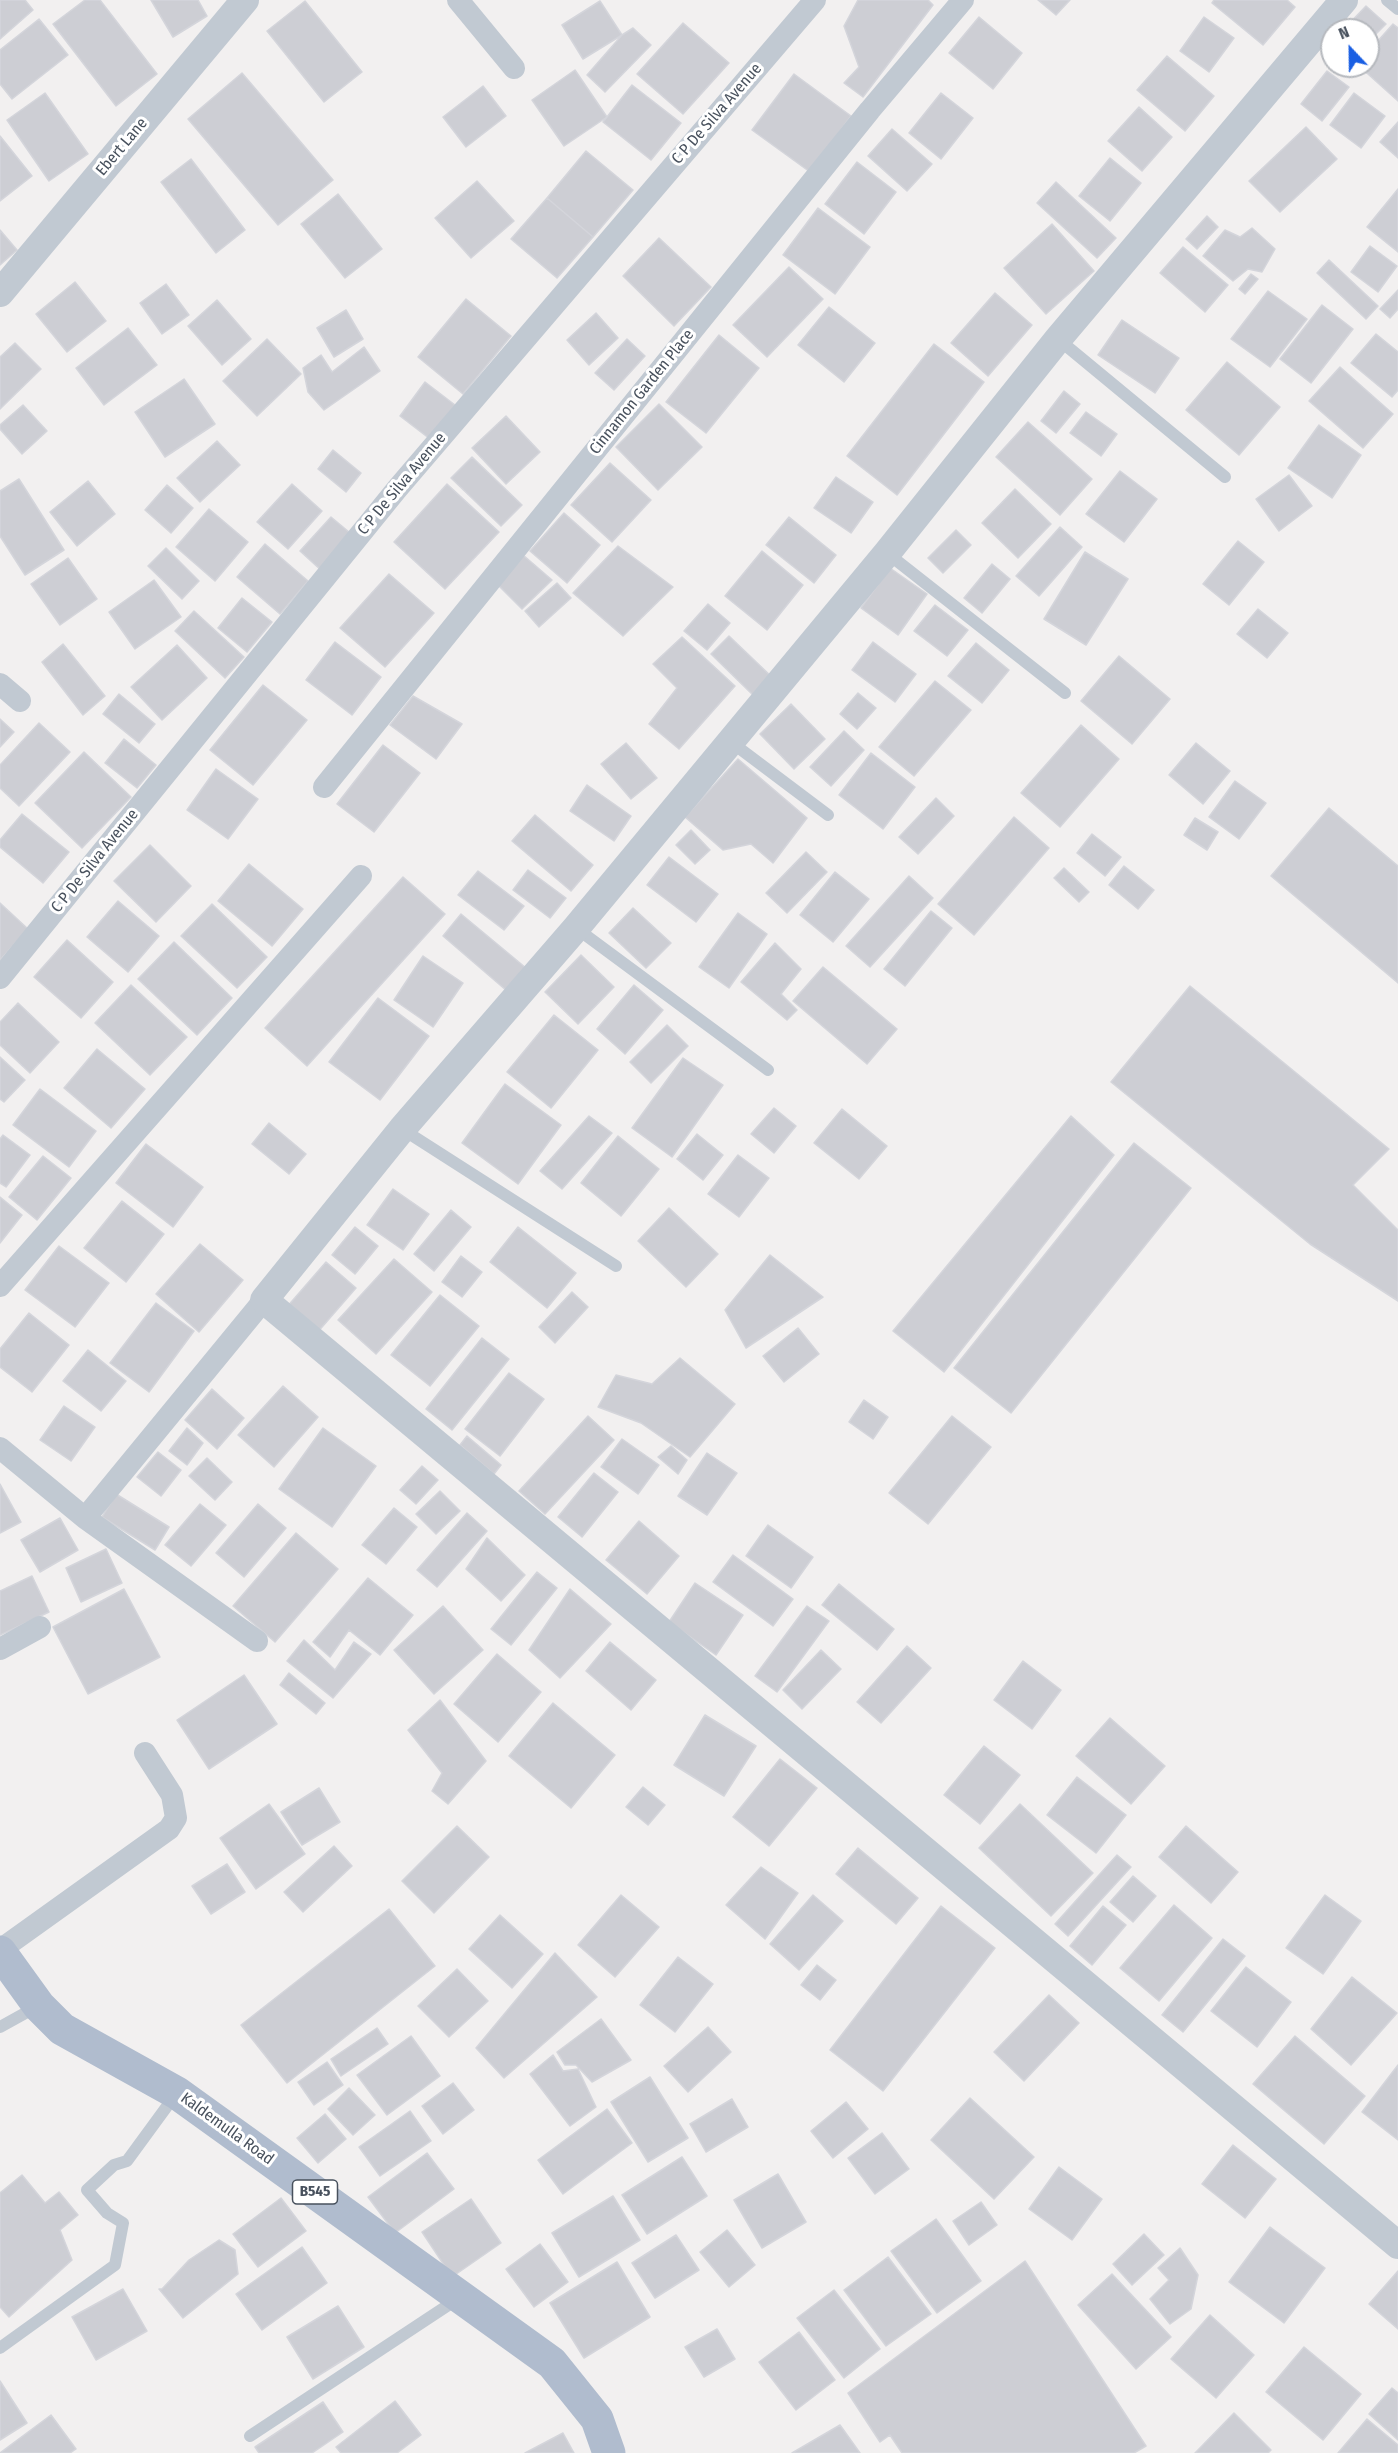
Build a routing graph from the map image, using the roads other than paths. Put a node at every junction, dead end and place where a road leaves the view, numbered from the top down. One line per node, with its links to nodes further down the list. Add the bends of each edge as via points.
1 (245, 0): 9 (street, Ebert Lane)
2 (458, 0): 8 (street)
3 (815, 0): 21 (street, C P De Silva Avenue, via 397,489)
4 (963, 0): 17 (street, Cinnamon Garden Place)
5 (1344, 0): 10 (street)
6 (1387, 0): 7 (lane)
7 (1398, 9)
8 (514, 68)
9 (0, 293)
10 (1058, 339): 11 (lane); 12 (street)
11 (1225, 477)
12 (887, 553): 14 (lane); 16 (street)
13 (0, 684): 15 (street)
14 (1065, 693)
15 (20, 701)
16 (731, 742): 18 (lane); 20 (street)
17 (324, 787)
18 (828, 815)
19 (361, 876): 25 (street)
20 (576, 928): 22 (lane); 23 (street)
21 (0, 978)
22 (768, 1070)
23 (402, 1129): 24 (lane); 26 (street)
24 (616, 1266)
25 (0, 1286)
26 (264, 1300): 28 (street); 37 (street)
27 (0, 1448): 28 (street)
28 (85, 1518): 30 (street)
29 (40, 1627): 31 (street)
30 (257, 1641)
31 (0, 1649)
32 (146, 1753): 33 (street, via 172,1795 176,1818 169,1829)
33 (0, 1951): 34 (main road, Kaldemulla Road / B545)
34 (39, 2006): 35 (lane); 36 (main road, Kaldemulla Road / B545, via 62,2029)
35 (0, 2027)
36 (177, 2093): 38 (main road, Kaldemulla Road / B545); 39 (lane, via 127,2161 114,2165 87,2190 107,2213 123,2223 115,2265)
37 (1398, 2245)
38 (460, 2297): 40 (lane); 41 (main road, Kaldemulla Road / B545, via 552,2364 597,2419)
39 (0, 2348)
40 (250, 2436)
41 (609, 2453)

